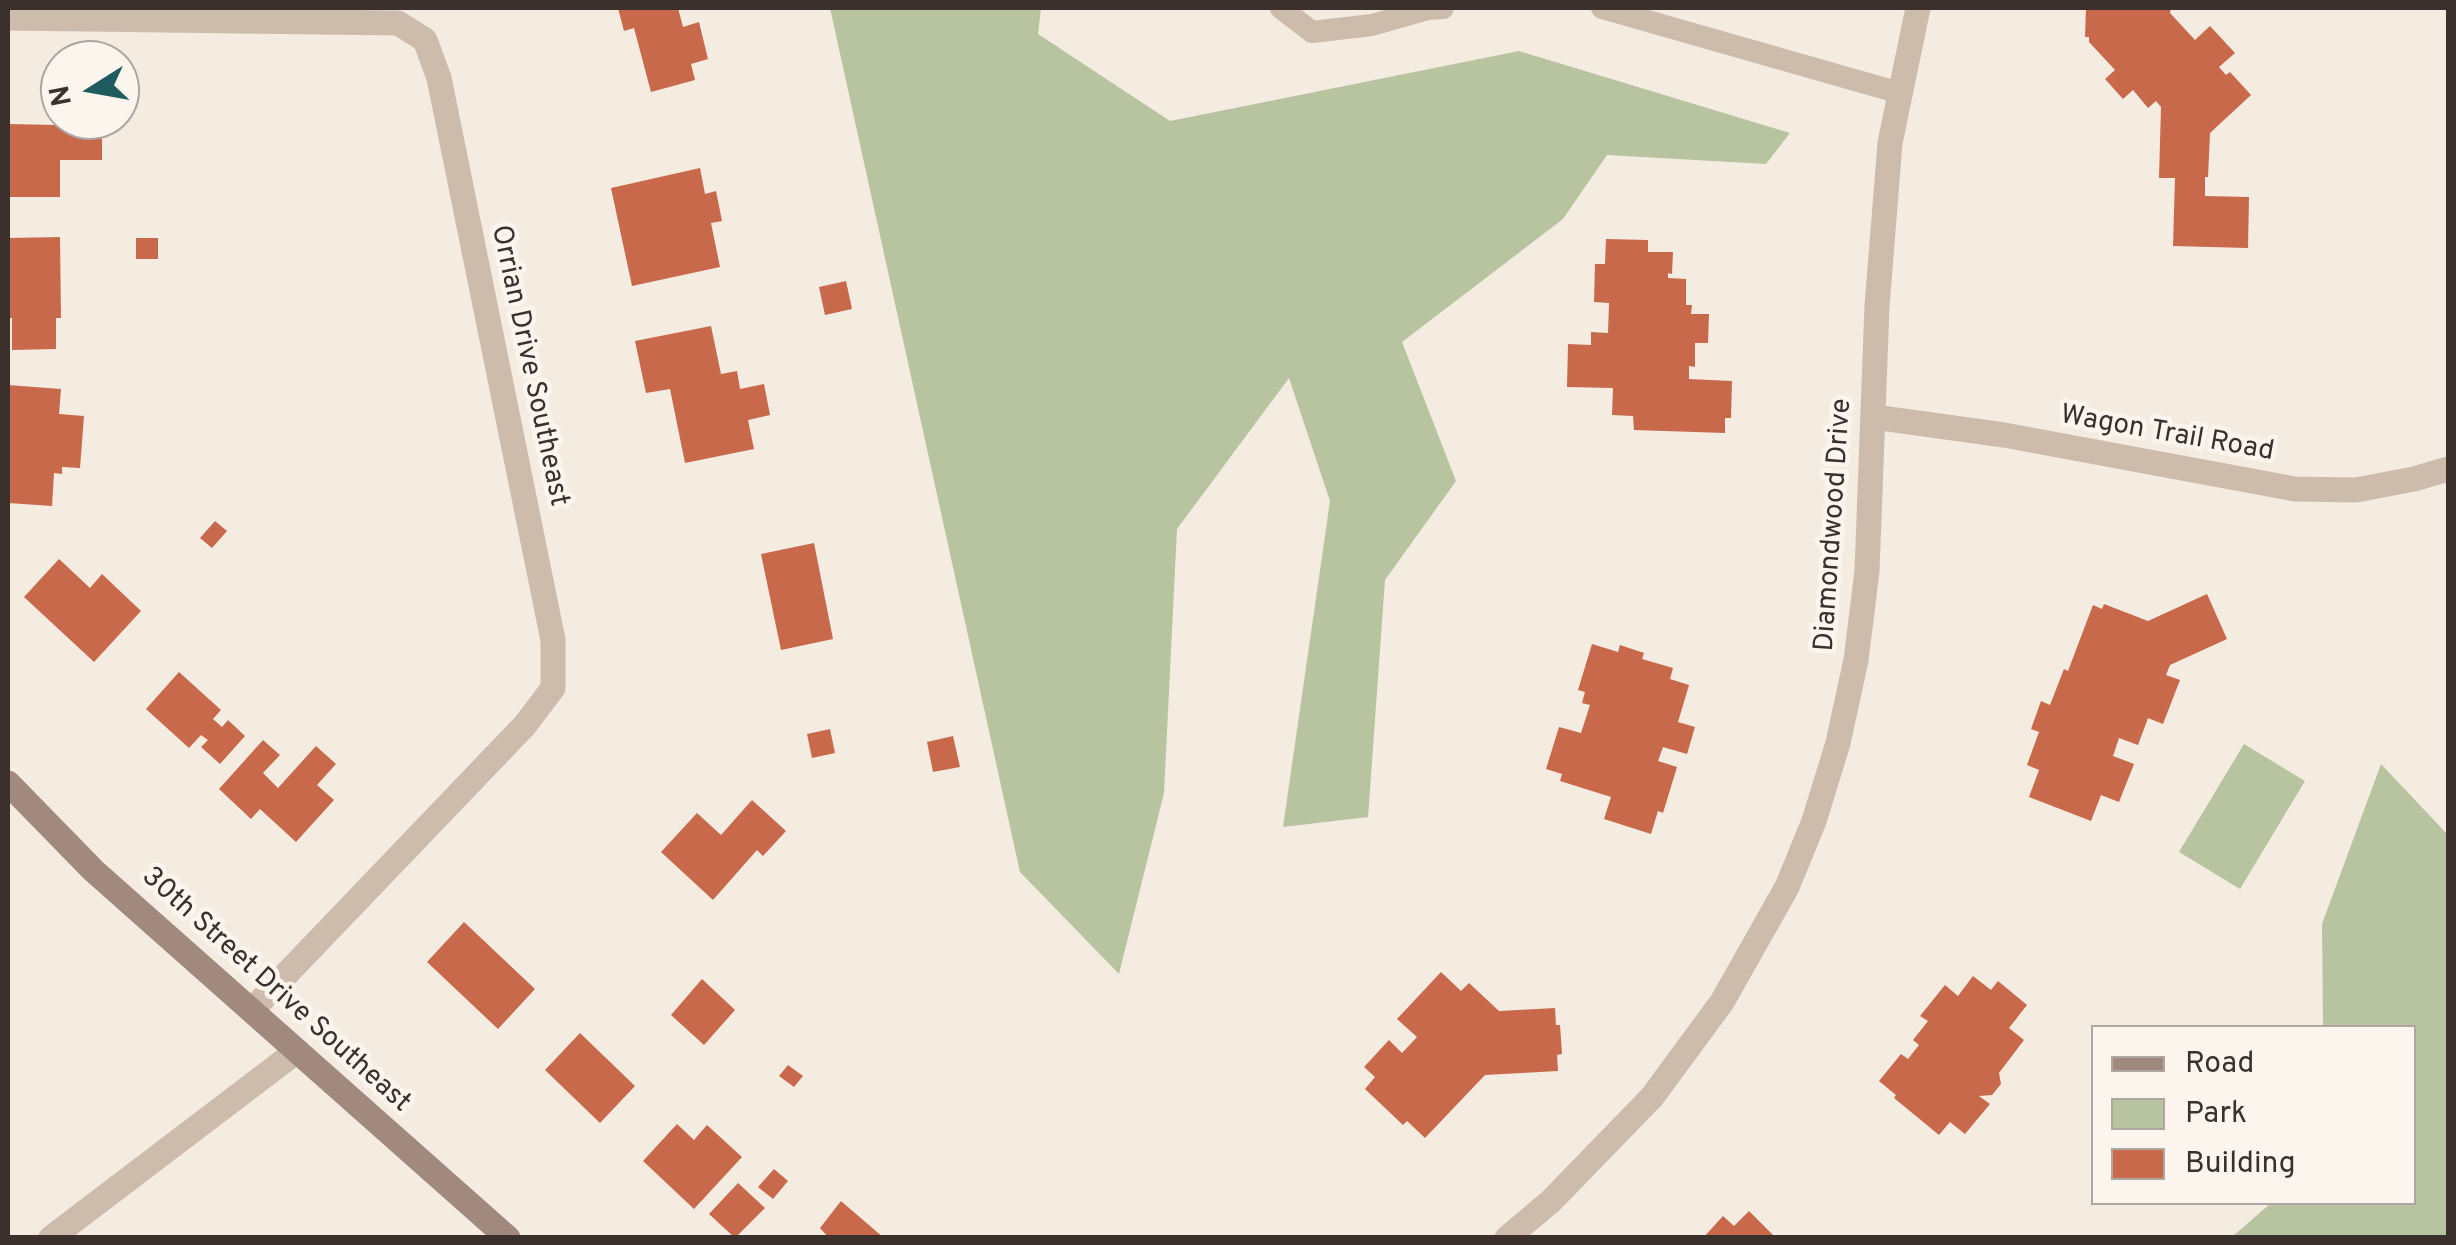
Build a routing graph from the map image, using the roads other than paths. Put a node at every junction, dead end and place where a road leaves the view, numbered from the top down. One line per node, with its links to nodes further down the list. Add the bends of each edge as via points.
1 (1281, 8): 2 (lane, via 1312,32)
2 (1444, 8)
3 (1602, 8): 6 (lane)
4 (1918, 8): 6 (street, Diamondwood Drive)
5 (8, 18): 10 (street, Orrian Drive Southeast, via 398,23 425,40 439,78 553,640 553,688)
6 (1900, 93): 7 (street, Diamondwood Drive, via 1888,160)
7 (1874, 417): 8 (street, Wagon Trail Road, via 2295,489 2356,490); 14 (street, Diamondwood Drive, via 1856,660 1838,743 1788,887 1722,1002 1652,1097)
8 (2448, 468)
9 (8, 783): 10 (main road, 30th Street Drive Southeast, via 94,871)
10 (252, 1010): 11 (main road, 30th Street Drive Southeast)
11 (297, 1051): 12 (street); 13 (main road, 30th Street Drive Southeast)
12 (51, 1238)
13 (508, 1238)
14 (1507, 1238)

